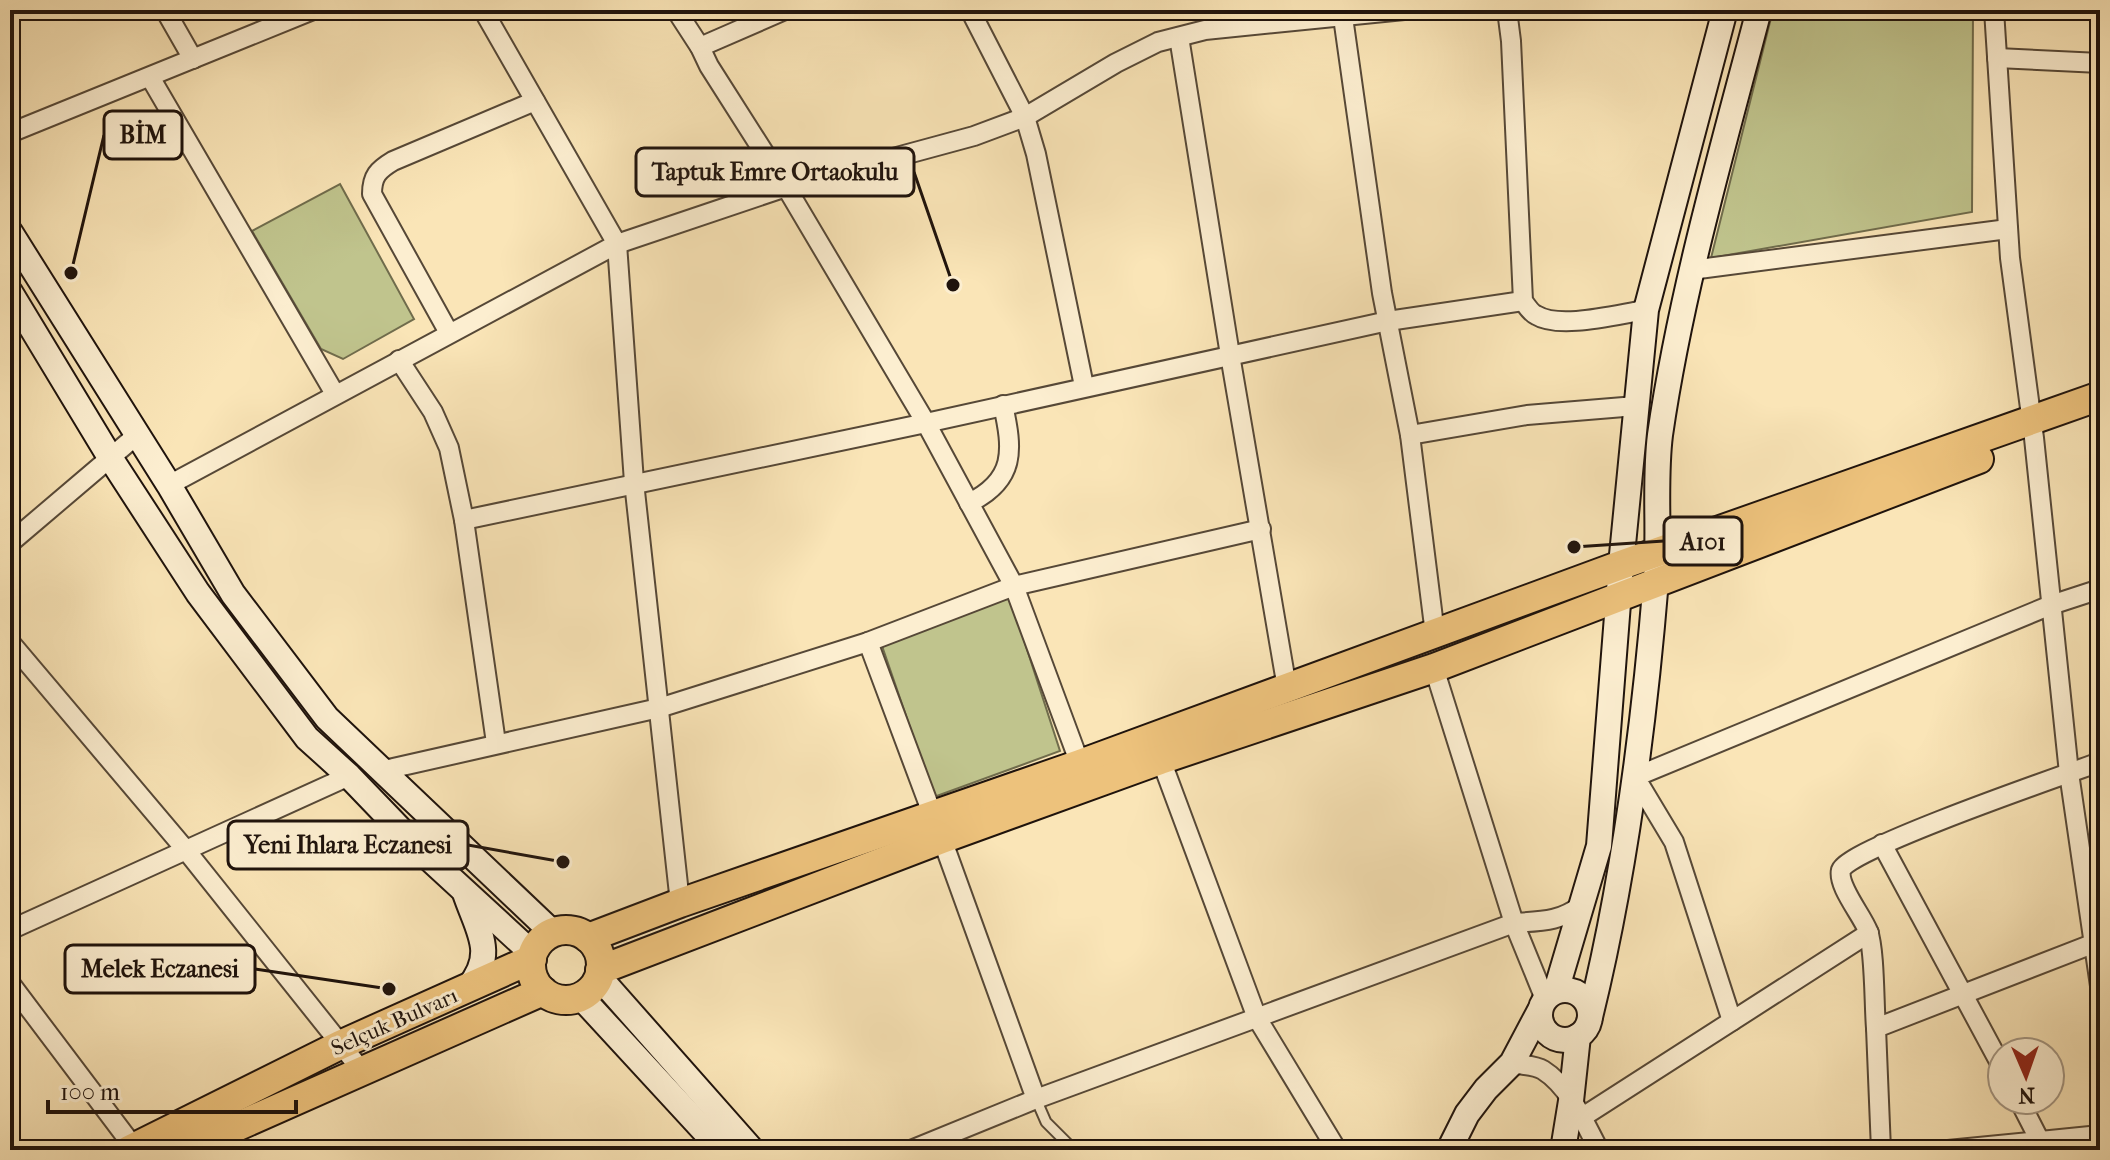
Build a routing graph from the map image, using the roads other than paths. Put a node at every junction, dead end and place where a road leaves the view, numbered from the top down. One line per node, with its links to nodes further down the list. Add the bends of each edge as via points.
1 (165, 10): 18 (street)
2 (313, 10): 18 (street)
3 (483, 10): 21 (street)
4 (676, 10): 16 (street)
5 (785, 10): 16 (street)
6 (970, 10): 22 (street)
7 (1214, 10): 14 (street)
8 (1404, 10): 13 (street)
9 (1507, 10): 30 (street)
10 (1725, 10): 31 (street)
11 (1759, 10): 28 (street)
12 (1994, 10): 17 (street)
13 (1343, 12): 14 (street); 32 (street)
14 (1231, 27): 15 (street)
15 (1179, 37): 22 (street, via 1116,63); 34 (street)
16 (700, 47): 24 (street)
17 (1997, 58): 19 (street); 25 (street)
18 (193, 59): 20 (street)
19 (2100, 63)
20 (150, 77): 23 (street); 37 (street)
21 (535, 101): 27 (street); 33 (street, via 393,161 377,171 372,183 372,194)
22 (1025, 117): 24 (street); 36 (street)
23 (10, 133)
24 (786, 187): 27 (street); 42 (street)
25 (2008, 229): 28 (street); 43 (street)
26 (10, 232): 44 (street)
27 (617, 244): 33 (street); 47 (street)
28 (1691, 270): 53 (street, via 1660,438)
29 (10, 292): 46 (street)
30 (1523, 301): 31 (street, via 1535,315 1553,321); 32 (street)
31 (1646, 310): 40 (street)
32 (1388, 321): 34 (street); 45 (street)
33 (449, 333): 35 (street)
34 (1230, 355): 36 (street); 51 (street)
35 (399, 360): 37 (street); 50 (street, via 449,448)
36 (1084, 386): 39 (street)
37 (335, 394): 48 (street)
38 (2100, 396): 43 (main road)
39 (1003, 405): 42 (street); 49 (street, via 1011,456 990,493)
40 (1636, 406): 45 (street, via 1527,415); 54 (street)
41 (2100, 416): 43 (main road)
42 (926, 423): 47 (street); 49 (street)
43 (2032, 429): 53 (main road); 55 (main road); 59 (street)
44 (137, 435): 46 (street); 48 (street)
45 (1410, 435): 60 (street)
46 (111, 459): 52 (street); 72 (street, via 216,617 307,738)
47 (634, 482): 50 (street); 65 (street)
48 (169, 485): 70 (street, via 233,594 327,718)
49 (969, 503): 56 (street)
50 (464, 520): 66 (street)
51 (1261, 529): 56 (street); 64 (street)
52 (10, 543)
53 (1658, 553): 54 (main road); 55 (street)
54 (1621, 565): 58 (street); 60 (main road)
55 (1656, 584): 58 (main road); 73 (street)
56 (1014, 586): 62 (street); 69 (street)
57 (2100, 589): 59 (street)
58 (1619, 598): 63 (main road); 79 (street, via 1599,846)
59 (2051, 605): 71 (street); 73 (street)
60 (1435, 634): 64 (main road)
61 (10, 642): 76 (street)
62 (868, 642): 65 (street); 74 (street)
63 (1434, 668): 67 (main road); 80 (street)
64 (1287, 688): 67 (main road)
65 (659, 708): 66 (street); 78 (street)
66 (496, 743): 70 (street)
67 (1156, 749): 69 (main road); 74 (main road); 94 (street)
68 (2100, 762): 71 (street)
69 (1080, 764): 74 (main road)
70 (380, 771): 82 (street)
71 (2069, 773): 75 (street); 85 (street)
72 (349, 776): 76 (street); 77 (street)
73 (1635, 777): 95 (street, via 1674,842); 97 (street, via 1608,944)
74 (937, 828): 78 (main road); 87 (main road); 102 (street)
75 (1882, 844): 83 (street, via 1841,870 1841,883); 92 (street)
76 (185, 849): 81 (street); 99 (street)
77 (464, 891): 86 (street); 90 (street, via 485,957)
78 (680, 903): 84 (main road)
79 (1582, 905): 80 (street, via 1555,920); 93 (street)
80 (1514, 923): 93 (street); 94 (street)
81 (10, 930)
82 (553, 933): 84 (main road, via 573,931); 86 (main road)
83 (1869, 933): 95 (street); 96 (street)
84 (588, 938): 87 (main road, via 599,953)
85 (2097, 942): 89 (street); 92 (street)
86 (532, 956): 90 (main road, Selçuk Bulvarı); 91 (main road, via 532,973)
87 (593, 981): 91 (main road, via 563,1000); 109 (street); 110 (street)
88 (10, 983): 107 (street)
89 (2100, 986)
90 (468, 988): 99 (main road, Selçuk Bulvarı)
91 (543, 991): 101 (main road, Selçuk Bulvarı)
92 (1964, 993): 96 (street); 98 (street)
93 (1547, 1001): 97 (street, via 1541,1024 1546,1032); 97 (street, via 1564,989 1586,1001); 100 (street)
94 (1257, 1018): 102 (street); 113 (street)
95 (1732, 1021): 103 (street)
96 (1876, 1028): 117 (street)
97 (1577, 1031): 100 (street); 103 (street)
98 (1986, 1036)
99 (340, 1045): 101 (street); 107 (main road, Selçuk Bulvarı)
100 (1512, 1063): 103 (street, via 1541,1068); 114 (street, via 1467,1114)
101 (362, 1071): 108 (main road, Selçuk Bulvarı)
102 (1036, 1099): 111 (street); 112 (lane, via 1046,1122)
103 (1576, 1110): 115 (street); 116 (street)
104 (2027, 1116): 106 (street)
105 (2100, 1135): 106 (street)
106 (2040, 1141): 118 (street)
107 (133, 1149)
108 (184, 1150)
109 (722, 1150)
110 (752, 1150)
111 (911, 1150)
112 (1074, 1150)
113 (1337, 1150)
114 (1449, 1150)
115 (1563, 1150)
116 (1599, 1150)
117 (1881, 1150)
118 (1948, 1150)

